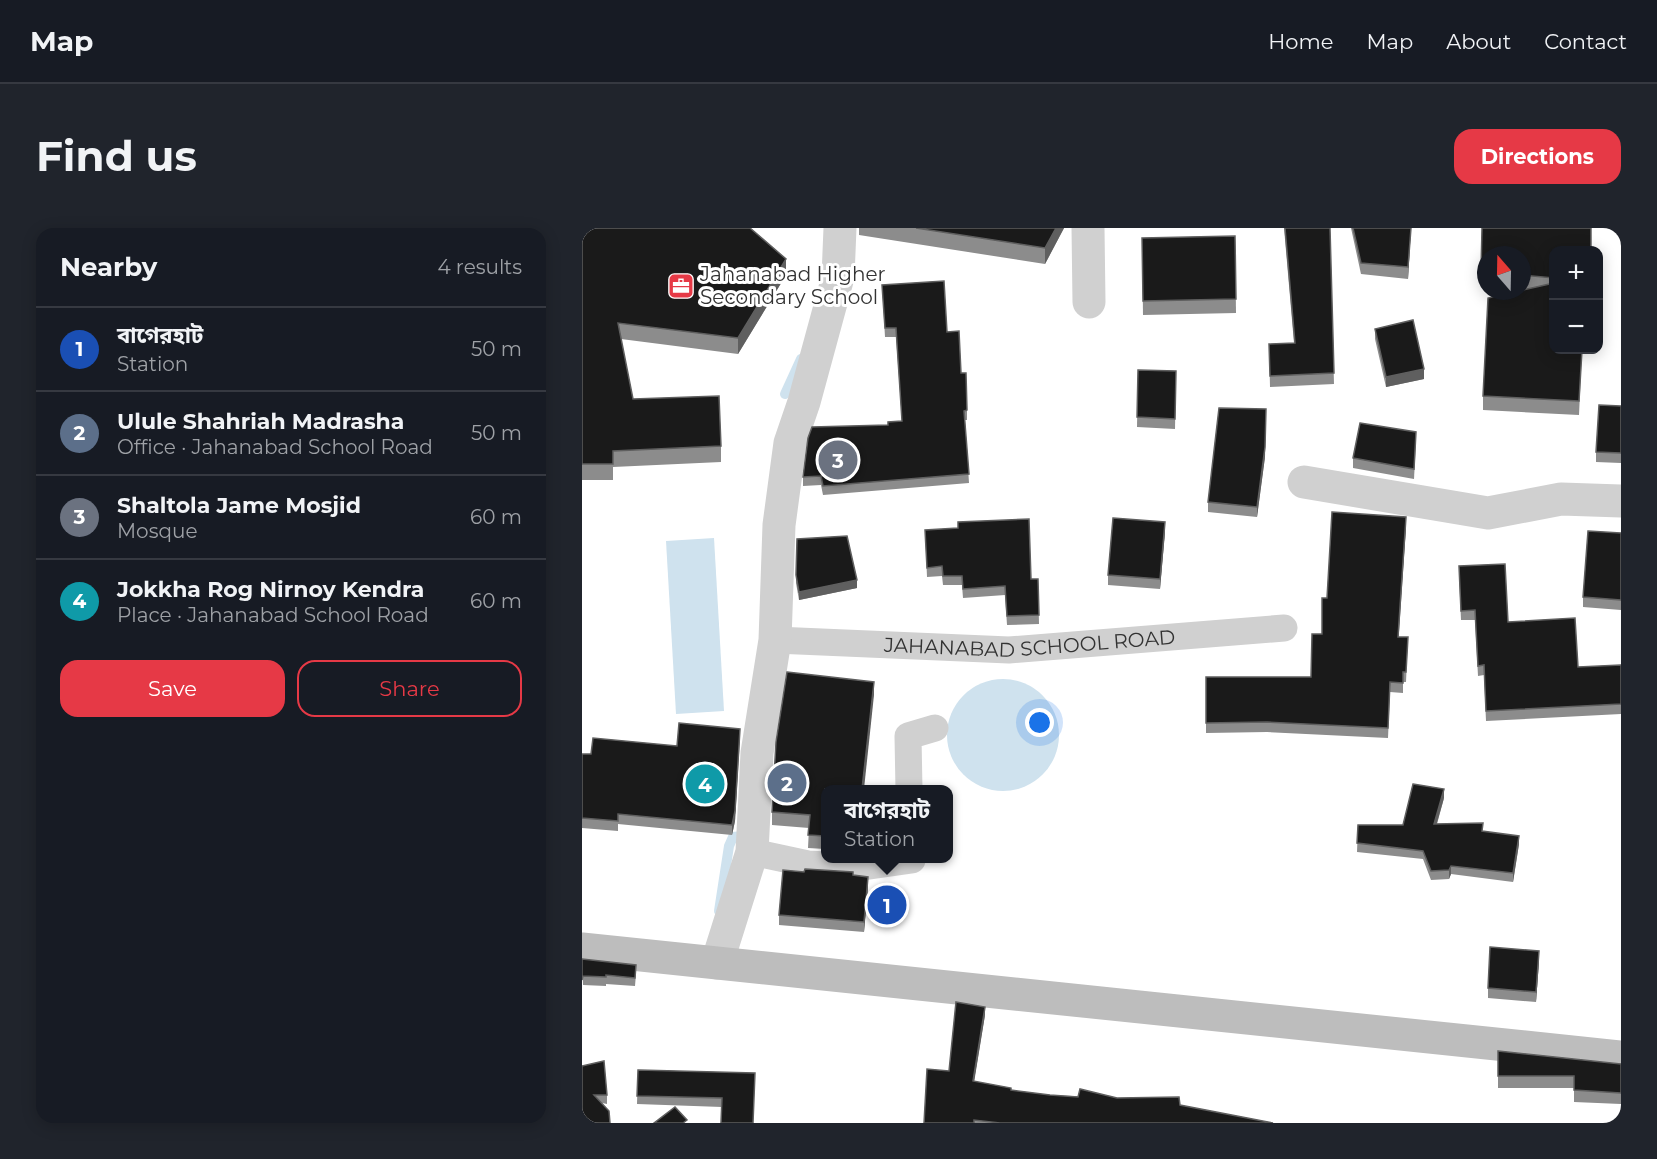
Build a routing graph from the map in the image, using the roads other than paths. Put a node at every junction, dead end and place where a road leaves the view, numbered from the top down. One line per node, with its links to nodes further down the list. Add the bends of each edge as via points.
1 (840, 228): 7 (street, via 838,277 790,443 778,525)
2 (1088, 228): 3 (street)
3 (1089, 302)
4 (1304, 482): 5 (street, via 1488,513 1561,499)
5 (1621, 501)
6 (1284, 628): 7 (street, JAHANABAD SCHOOL ROAD, via 1009,650)
7 (775, 640): 10 (street, via 757,753)
8 (934, 728): 9 (street, via 908,736)
9 (909, 785)
10 (752, 852): 11 (street, via 808,864 863,867); 13 (street)
11 (891, 863)
12 (582, 948): 13 (main road)
13 (717, 963): 14 (main road)
14 (1621, 1057)

